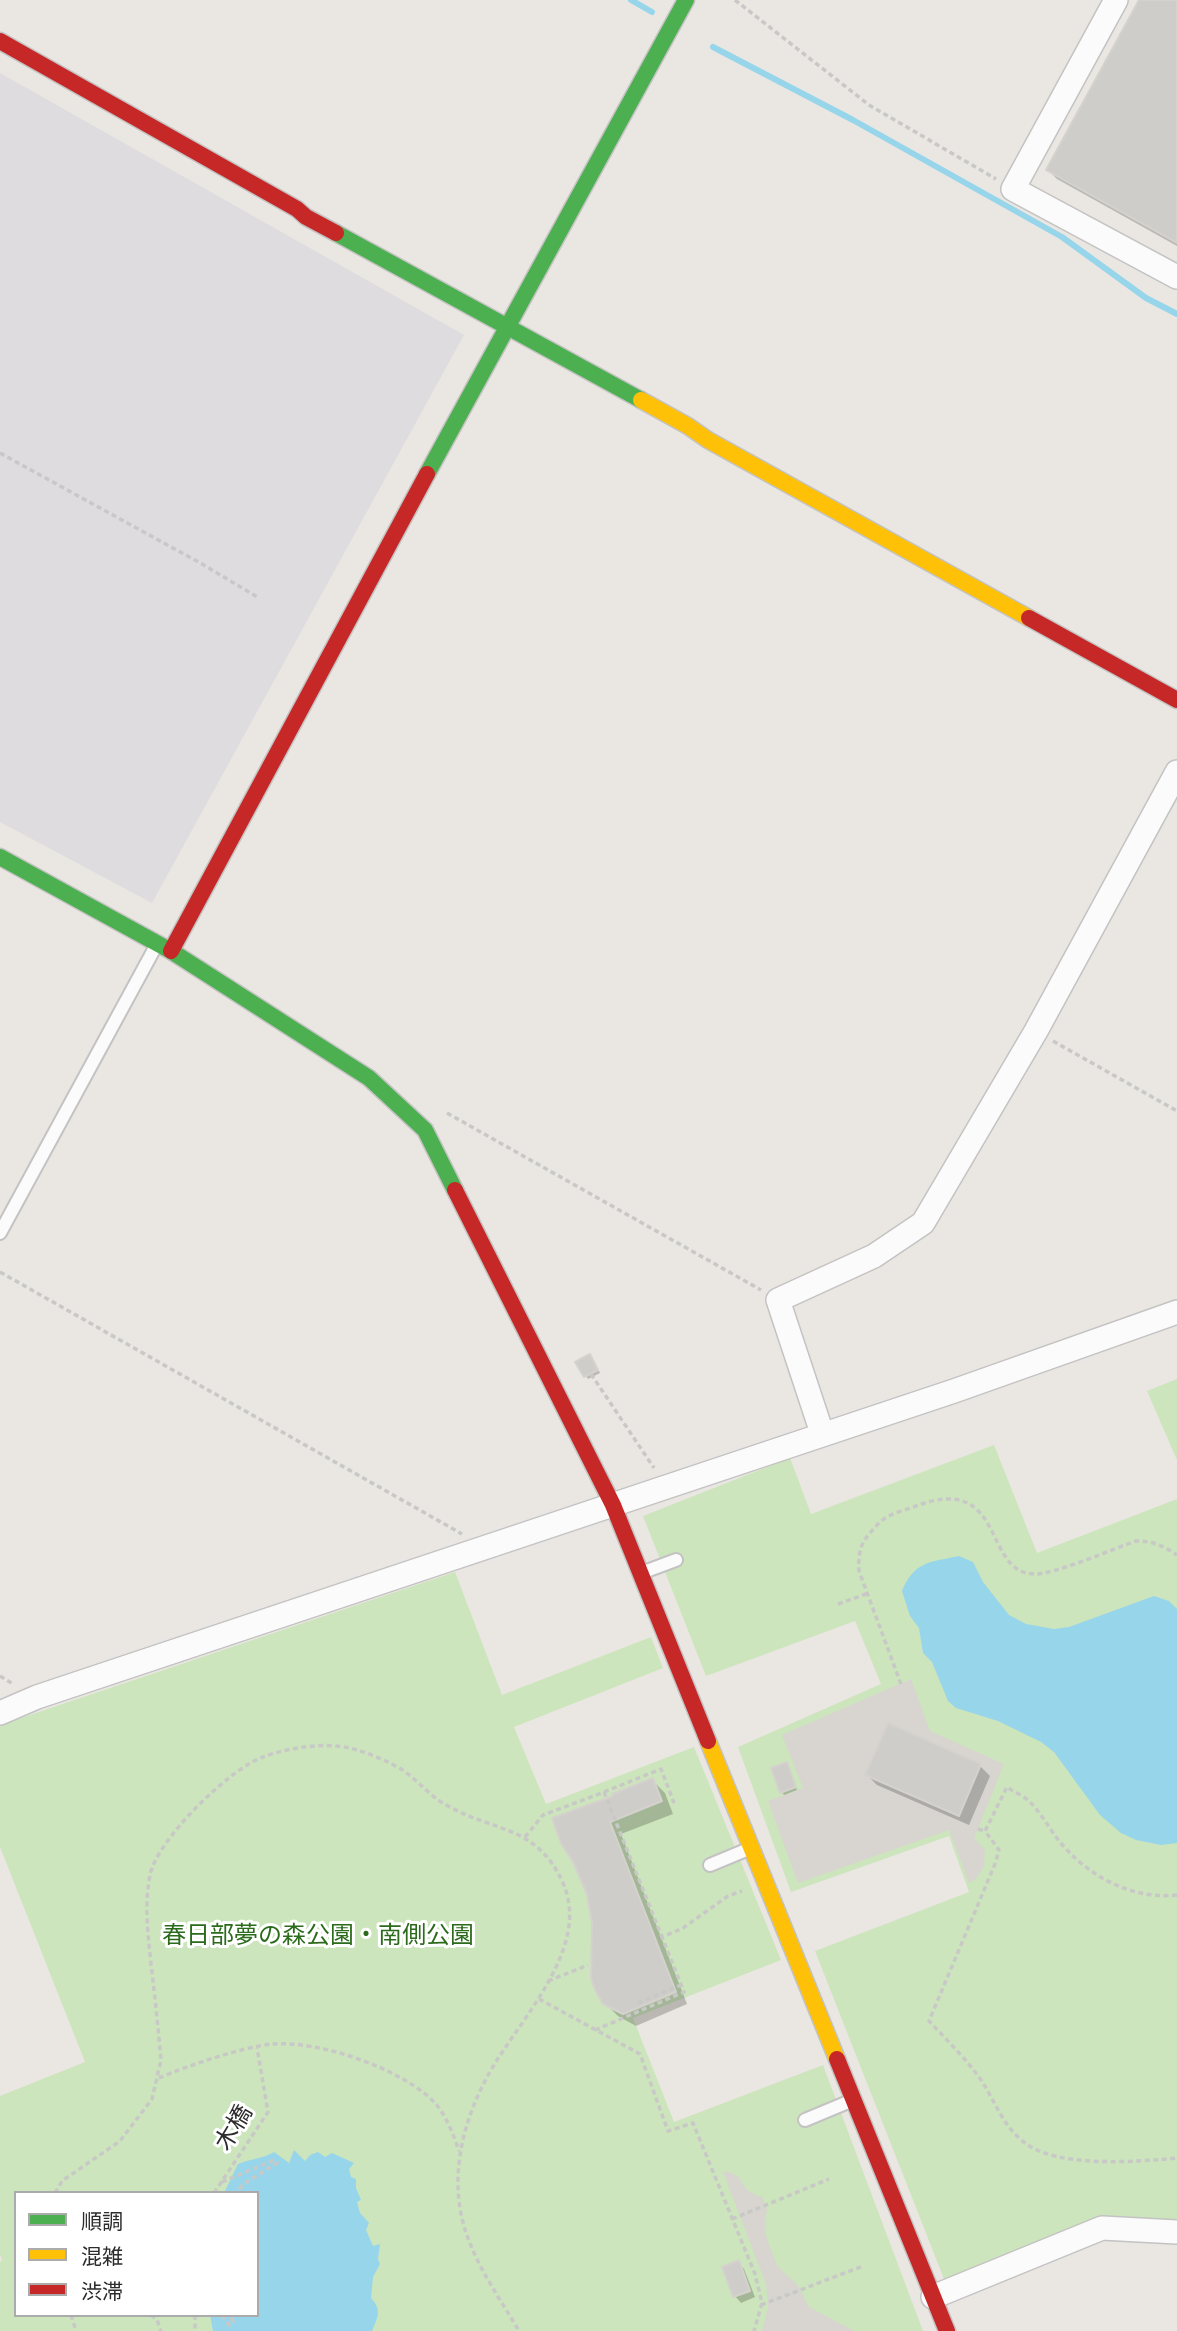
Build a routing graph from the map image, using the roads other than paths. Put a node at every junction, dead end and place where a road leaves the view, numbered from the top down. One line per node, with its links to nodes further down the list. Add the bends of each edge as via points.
1 (686, 0): 5 (street)
2 (1116, 0): 4 (street, via 1013,189)
3 (0, 41): 5 (street)
4 (1177, 277)
5 (506, 326): 6 (street); 9 (street)
6 (1177, 700)
7 (1177, 772): 12 (street, via 1036,1031 923,1223 874,1256 778,1300)
8 (0, 857): 9 (street)
9 (164, 947): 10 (lane); 13 (street, via 369,1078 425,1129)
10 (0, 1233)
11 (1177, 1312): 12 (street)
12 (822, 1433): 13 (street)
13 (613, 1505): 15 (street); 16 (street)
14 (676, 1560): 15 (lane)
15 (640, 1574): 17 (street)
16 (0, 1713)
17 (751, 1848): 18 (lane); 19 (street)
18 (710, 1865)
19 (853, 2100): 20 (lane); 22 (street)
20 (805, 2120)
21 (1177, 2232): 22 (street, via 1102,2228)
22 (933, 2298): 23 (street)
23 (947, 2331)

